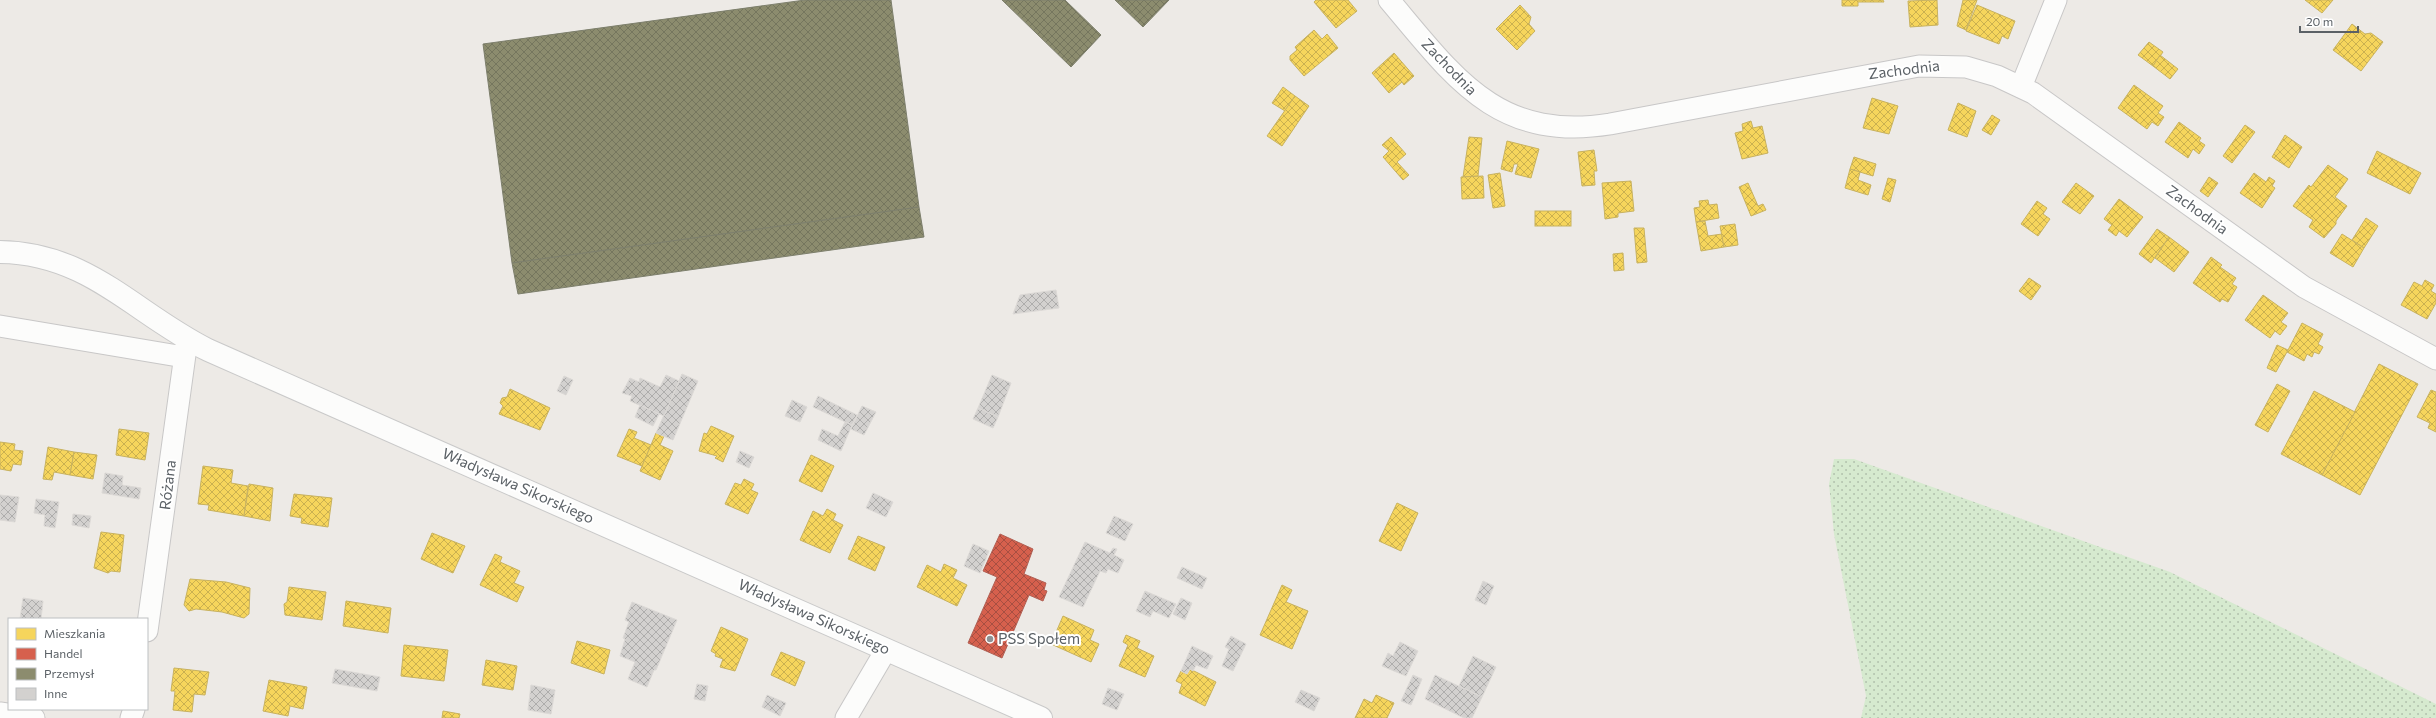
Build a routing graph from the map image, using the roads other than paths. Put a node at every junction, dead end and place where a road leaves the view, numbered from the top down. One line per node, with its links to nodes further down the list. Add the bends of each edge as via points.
1 (1389, 0): 3 (street, Zachodnia, via 1465,86 1498,110 1543,126 1577,128 1610,124 1919,66 1966,67)
2 (2056, 0): 3 (street)
3 (2022, 87): 7 (street, Zachodnia, via 2046,101 2304,287)
4 (0, 252): 6 (main road, Władysława Sikorskiego, via 39,256 84,272 119,292)
5 (0, 326): 6 (street, Władysława Sikorskiego)
6 (186, 348): 8 (street, Różana); 9 (main road, Władysława Sikorskiego)
7 (2436, 359)
8 (148, 624)
9 (886, 650): 12 (street); 13 (main road, Władysława Sikorskiego)
10 (0, 713): 11 (street)
11 (34, 718)
12 (846, 718)
13 (1041, 718)

